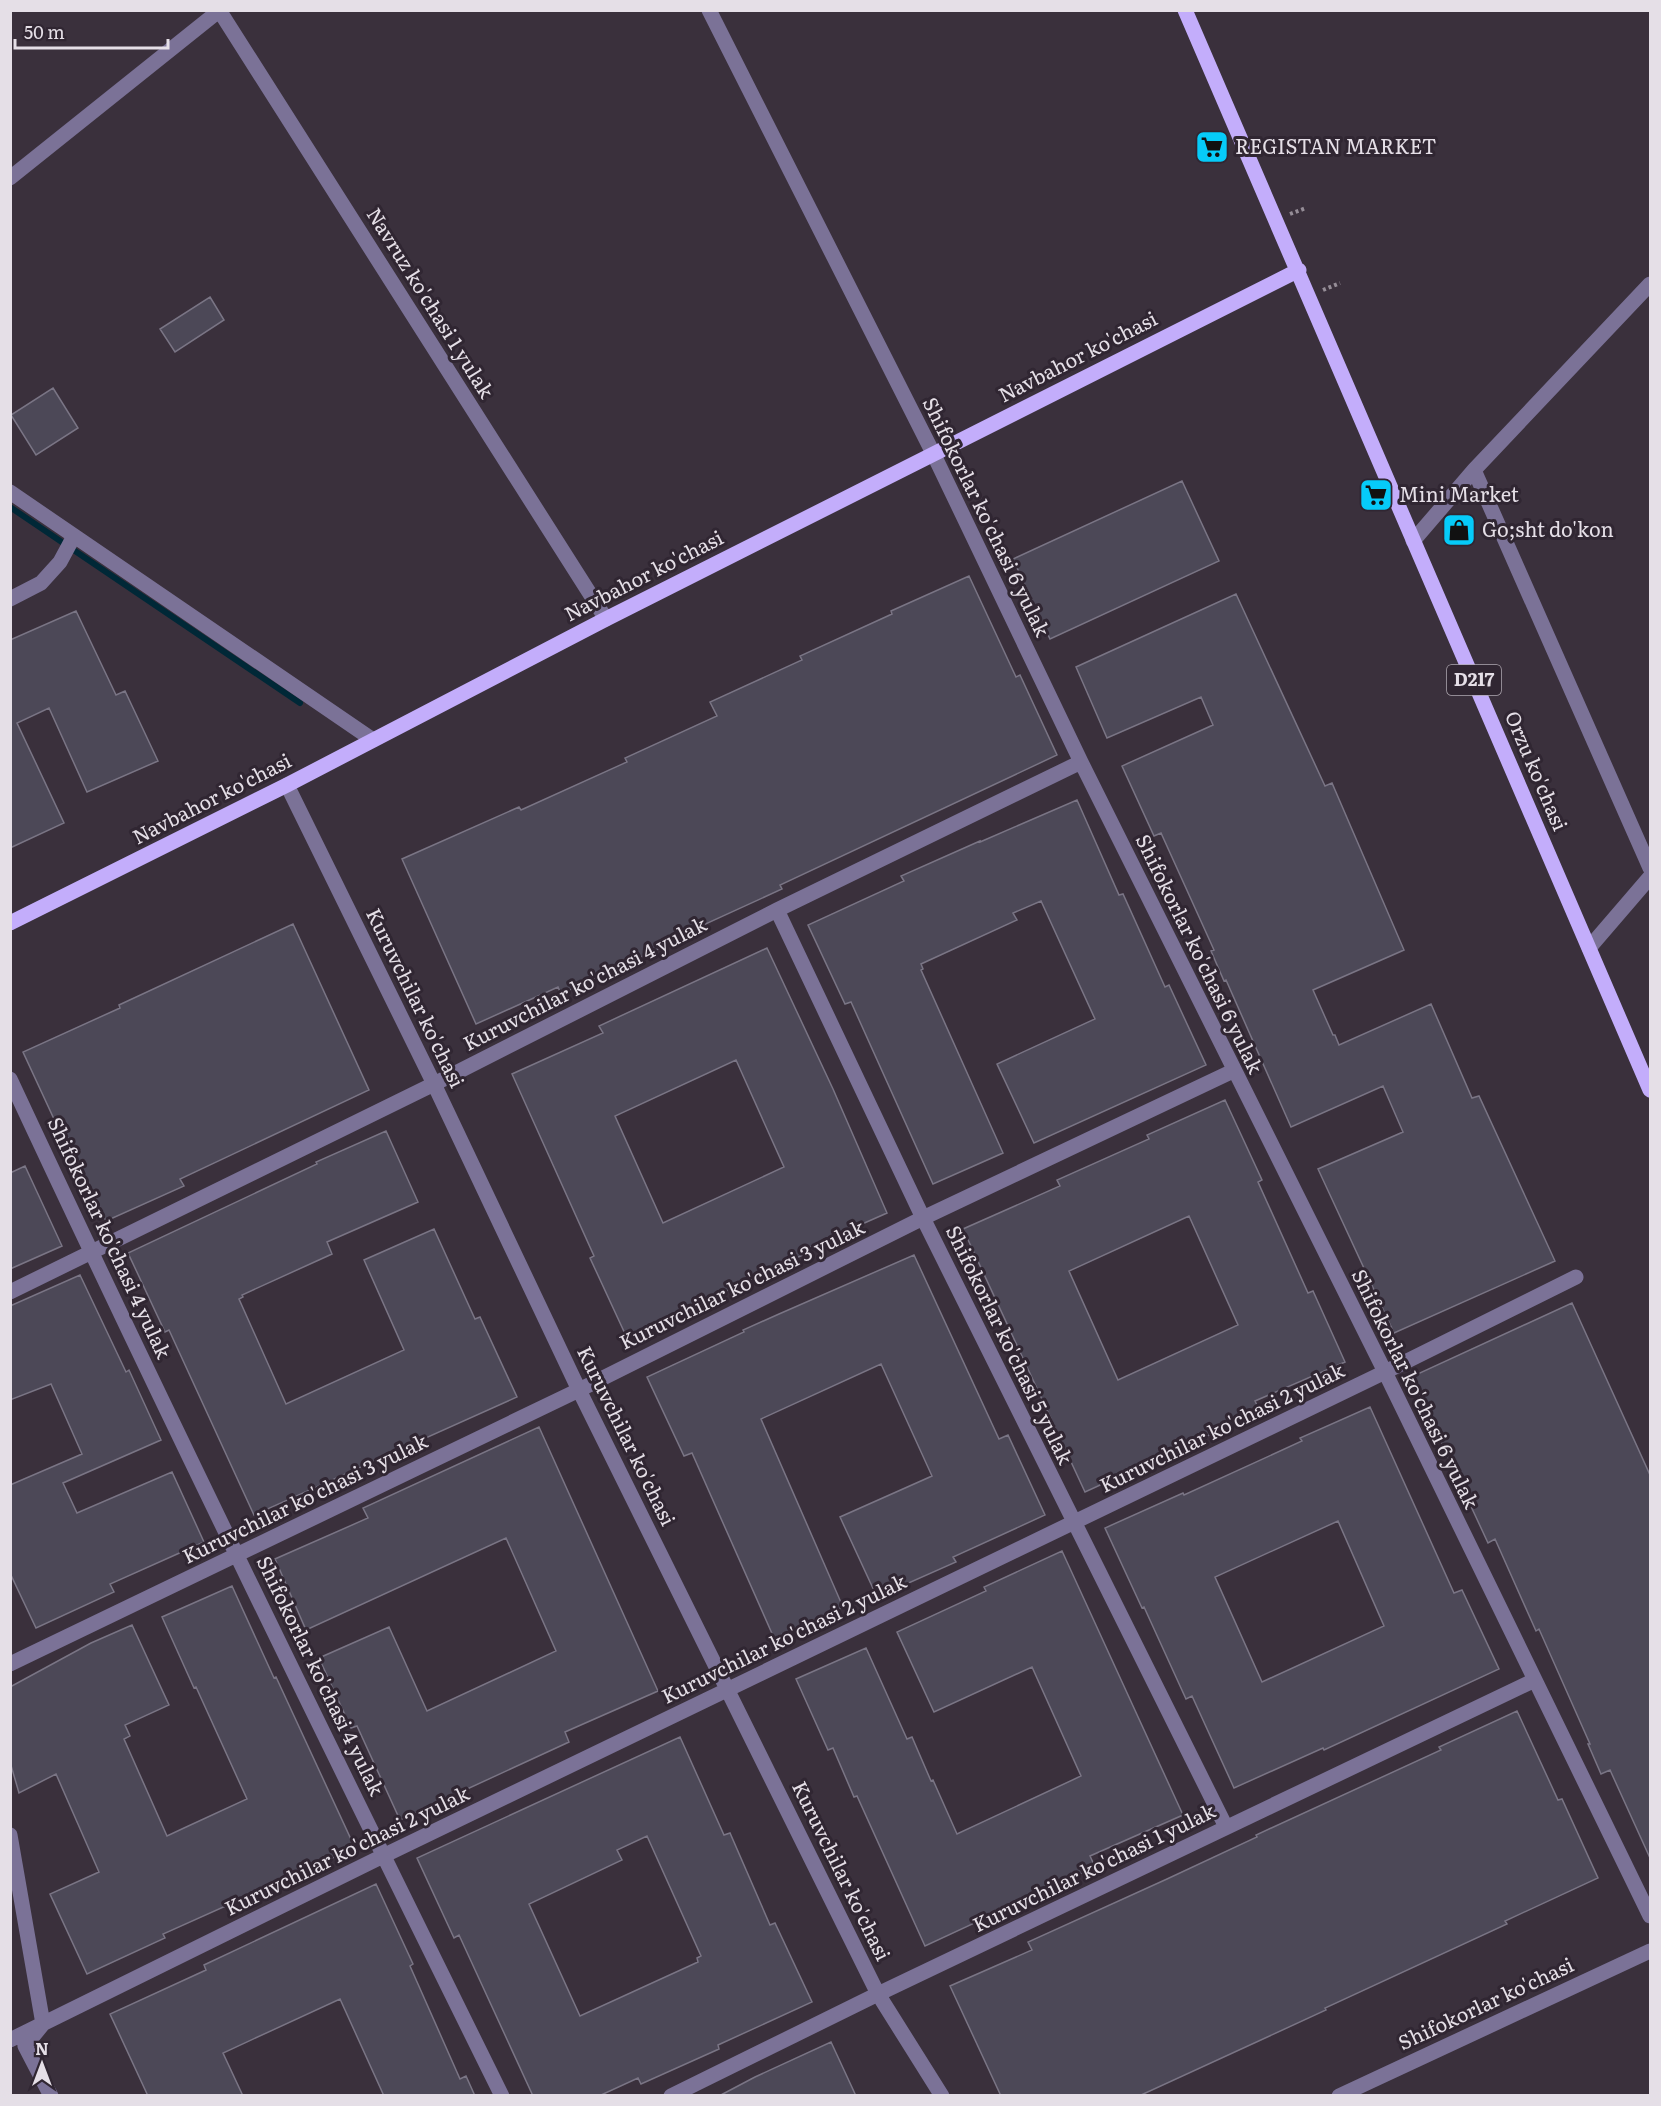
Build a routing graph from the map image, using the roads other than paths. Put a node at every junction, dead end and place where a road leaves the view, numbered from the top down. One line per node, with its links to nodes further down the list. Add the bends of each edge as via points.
1 (709, 10): 7 (street, Shifokorlar ko'chasi 6 yulak)
2 (1185, 10): 5 (main road, D217)
3 (219, 11): 4 (street); 13 (street, Navruz ko'chasi 1 yulak)
4 (10, 178)
5 (1299, 270): 7 (main road, Navbahor ko'chasi); 11 (main road, Orzu ko'chasi / D217)
6 (1650, 284): 8 (street)
7 (933, 453): 13 (main road, Navbahor ko'chasi); 15 (street, Shifokorlar ko'chasi 6 yulak)
8 (1474, 470): 11 (street); 17 (street)
9 (10, 492): 10 (street)
10 (72, 541): 12 (street, via 41,584); 14 (street)
11 (1413, 541): 21 (main road, Orzu ko'chasi / D217)
12 (10, 599)
13 (606, 618): 14 (main road, Navbahor ko'chasi)
14 (374, 740): 16 (main road, Navbahor ko'chasi)
15 (1081, 762): 19 (street, Kuruvchilar ko'chasi 4 yulak); 22 (street, Shifokorlar ko'chasi 6 yulak)
16 (287, 786): 20 (main road, Navbahor ko'chasi); 24 (street, Kuruvchilar ko'chasi)
17 (1650, 868)
18 (1650, 877): 21 (street)
19 (777, 910): 24 (street, Kuruvchilar ko'chasi 4 yulak); 26 (street, Shifokorlar ko'chasi 5 yulak)
20 (10, 923)
21 (1589, 948): 25 (main road, Orzu ko'chasi / D217)
22 (1233, 1071): 26 (street, Kuruvchilar ko'chasi 3 yulak); 30 (street, Shifokorlar ko'chasi 6 yulak)
23 (10, 1079): 27 (street, Shifokorlar ko'chasi 4 yulak)
24 (434, 1084): 27 (street, Kuruvchilar ko'chasi 4 yulak); 31 (street, Kuruvchilar ko'chasi)
25 (1650, 1090)
26 (923, 1218): 31 (street, Kuruvchilar ko'chasi 3 yulak); 32 (street, Shifokorlar ko'chasi 5 yulak)
27 (92, 1253): 29 (street, Kuruvchilar ko'chasi 4 yulak); 33 (street, Shifokorlar ko'chasi 4 yulak)
28 (1576, 1276): 30 (street, Kuruvchilar ko'chasi 2 yulak)
29 (10, 1292)
30 (1385, 1372): 32 (street, Kuruvchilar ko'chasi 2 yulak); 35 (street, Shifokorlar ko'chasi 6 yulak)
31 (579, 1390): 33 (street, Kuruvchilar ko'chasi 3 yulak); 36 (street, Kuruvchilar ko'chasi)
32 (1074, 1522): 36 (street, Kuruvchilar ko'chasi 2 yulak); 37 (street, Shifokorlar ko'chasi 5 yulak)
33 (238, 1555): 34 (street, Kuruvchilar ko'chasi 3 yulak); 39 (street, Shifokorlar ko'chasi 4 yulak)
34 (10, 1664)
35 (1535, 1680): 37 (street, Kuruvchilar ko'chasi 1 yulak); 40 (street, Shifokorlar ko'chasi 6 yulak)
36 (728, 1689): 39 (street, Kuruvchilar ko'chasi 2 yulak); 42 (street, Kuruvchilar ko'chasi)
37 (1226, 1827): 42 (street, Kuruvchilar ko'chasi 1 yulak)
38 (10, 1835): 43 (street)
39 (383, 1856): 43 (street, Kuruvchilar ko'chasi 2 yulak); 46 (street, Shifokorlar ko'chasi 4 yulak)
40 (1650, 1916)
41 (1650, 1951): 49 (street, Shifokorlar ko'chasi)
42 (878, 1994): 47 (street, Kuruvchilar ko'chasi 1 yulak); 48 (street, Kuruvchilar ko'chasi)
43 (43, 2024): 44 (street, Kuruvchilar ko'chasi 2 yulak); 45 (street, via 25,2046)
44 (10, 2040)
45 (51, 2096)
46 (502, 2096)
47 (671, 2096)
48 (942, 2096)
49 (1339, 2096)

